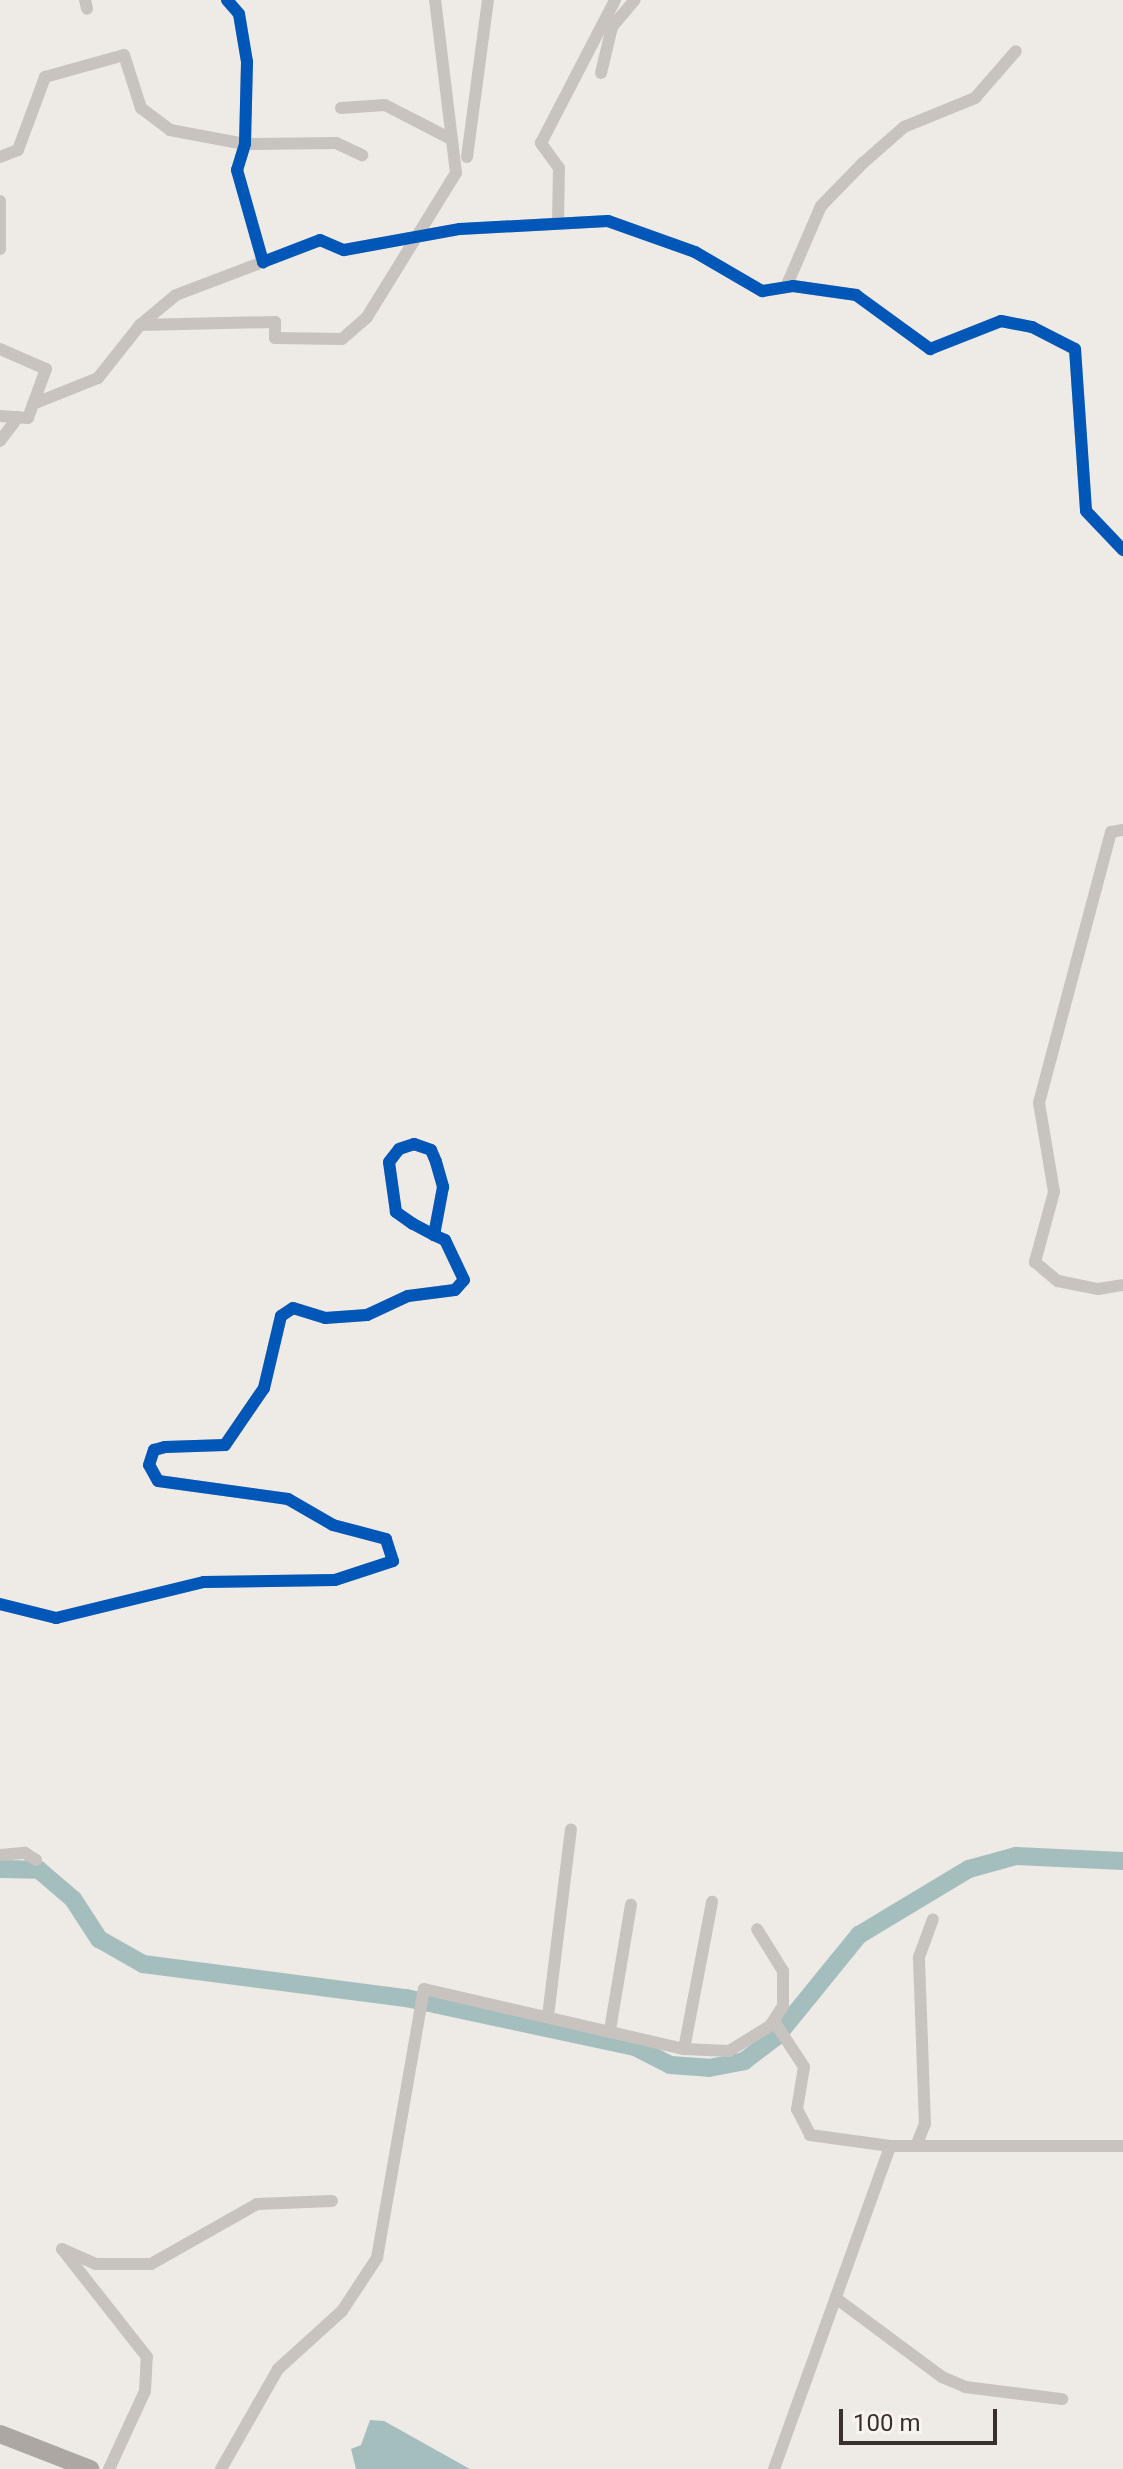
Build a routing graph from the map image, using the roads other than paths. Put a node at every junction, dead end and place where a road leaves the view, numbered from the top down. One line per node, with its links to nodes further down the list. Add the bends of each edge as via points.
1 (227, 0): 10 (street, via 239,14 247,62)
2 (435, 0): 9 (street)
3 (488, 0): 13 (street)
4 (615, 0): 15 (street, via 541,143 559,168)
5 (635, 0): 7 (street, via 612,27)
6 (1016, 51): 19 (street, via 975,98 904,127 821,206)
7 (601, 73)
8 (341, 108): 9 (street, via 385,105)
9 (451, 139): 16 (street, via 456,173)
10 (245, 144): 11 (street, via 336,143); 12 (street, via 170,130 141,108 124,55 45,77 18,150); 18 (street, via 237,170)
11 (362, 155)
12 (0, 157)
13 (467, 157)
14 (0, 201): 17 (street)
15 (558, 223): 16 (street); 19 (street, via 608,221 695,252 762,291)
16 (414, 235): 18 (street, via 344,250 320,240); 20 (street, via 367,317 342,339 275,338 275,322)
17 (0, 249)
18 (263, 262): 20 (street, via 176,295)
19 (786, 287): 26 (street, via 856,295 930,349 1001,321 1075,349 1086,511)
20 (140, 325): 22 (street, via 98,378)
21 (0, 349): 22 (street, via 46,369)
22 (33, 404): 24 (street, via 28,418)
23 (0, 416): 24 (street)
24 (18, 417): 25 (street)
25 (0, 441)
26 (1123, 550)
27 (1123, 830): 29 (street, via 1111,832 1039,1103 1054,1192 1035,1262 1058,1281 1098,1289)
28 (434, 1235): 28 (street, via 396,1212 389,1162 399,1149 414,1144 431,1150 443,1187); 30 (street, via 462,1265 464,1280 455,1290 408,1296 367,1315 325,1318 293,1308 281,1316 264,1388 225,1445 165,1447 154,1450 149,1465 158,1481 288,1499 333,1525 386,1539 393,1561 335,1580 204,1582 56,1618)
29 (1123, 1285)
30 (0, 1604)
31 (571, 1829): 38 (street)
32 (0, 1855): 33 (street, via 25,1853)
33 (36, 1860)
34 (712, 1902): 41 (street)
35 (631, 1905): 40 (street)
36 (933, 1919): 43 (street, via 919,1957 925,2124)
37 (757, 1929): 39 (street, via 783,1971 783,2006)
38 (548, 2016): 40 (street); 51 (street, via 424,1989 377,2258 342,2311 278,2369)
39 (775, 2022): 41 (street, via 729,2051); 42 (street, via 788,2034 804,2067 799,2124 810,2135)
40 (610, 2030): 41 (street)
41 (684, 2049)
42 (890, 2146): 43 (street); 46 (street)
43 (916, 2146): 44 (street)
44 (1123, 2146)
45 (332, 2201): 50 (street, via 257,2204 151,2264 96,2264 62,2249 147,2357 145,2391)
46 (837, 2299): 47 (street, via 942,2377); 52 (street)
47 (1062, 2399)
48 (0, 2434): 49 (main road)
49 (90, 2469)
50 (109, 2469)
51 (221, 2469)
52 (774, 2469)

